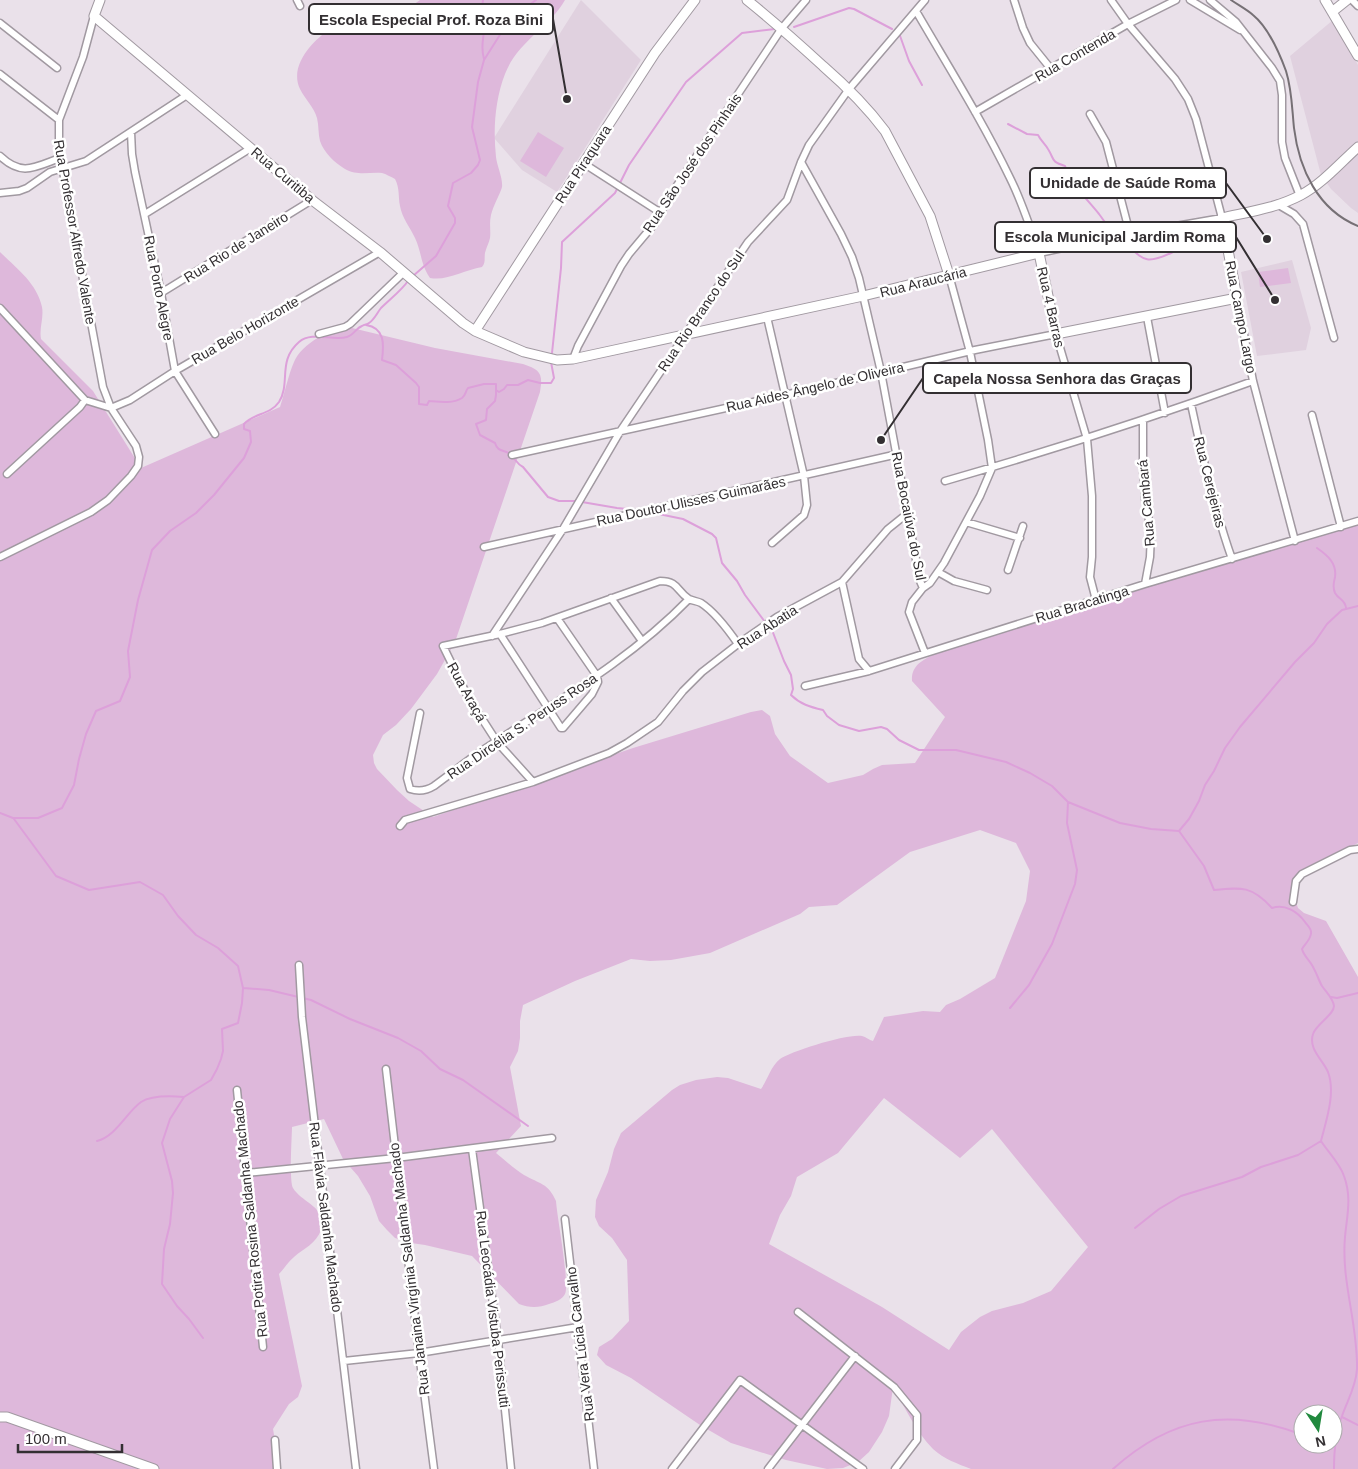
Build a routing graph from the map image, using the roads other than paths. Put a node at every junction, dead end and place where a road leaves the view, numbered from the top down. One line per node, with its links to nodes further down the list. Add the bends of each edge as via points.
1 (100, 0): 17 (street, Rua Professor Alfredo Valente)
2 (695, 0): 37 (street, Rua Piraquara, via 655,53)
3 (746, 0): 20 (street)
4 (806, 0): 20 (street, Rua São José dos Pinhais)
5 (925, 0): 15 (street, Rua Rio Branco do Sul)
6 (1014, 0): 24 (street, via 1030,43)
7 (1110, 0): 19 (street, Rua Campo Largo)
8 (1176, 0): 19 (street, Rua Contenda)
9 (1190, 0): 21 (street)
10 (1210, 0): 21 (street)
11 (1325, 0): 16 (street)
12 (1347, 0): 16 (street)
13 (1352, 0): 14 (street)
14 (1358, 6)
15 (916, 11): 26 (street, Rua Rio Branco do Sul); 28 (street, Rua 4 Barras)
16 (1332, 12): 22 (street)
17 (94, 16): 27 (street, Rua Curitiba); 30 (street, Rua Professor Alfredo Valente, via 84,56)
18 (0, 23): 23 (street)
19 (1128, 24): 24 (street, Rua Contenda); 45 (street, Rua Campo Largo, via 1188,99)
20 (782, 28): 26 (street); 43 (street, Rua São José dos Pinhais)
21 (1243, 32): 40 (street, via 1280,81 1282,142)
22 (1358, 56)
23 (57, 68)
24 (1051, 69): 28 (street, Rua Contenda)
25 (0, 74): 30 (street)
26 (849, 89): 36 (street, Rua Rio Branco do Sul); 50 (street, via 885,131 930,216)
27 (187, 95): 31 (street); 33 (street, Rua Curitiba)
28 (975, 112): 48 (street, Rua 4 Barras, via 1022,203)
29 (1090, 114): 46 (street, via 1106,142)
30 (59, 120): 35 (street, Rua Professor Alfredo Valente)
31 (131, 132): 38 (street, via 86,161); 44 (street, Rua Porto Alegre, via 134,172)
32 (1358, 147): 40 (street, Rua Araucária)
33 (251, 148): 41 (street, Rua Curitiba); 44 (street)
34 (0, 156): 35 (street, via 22,169)
35 (60, 158): 38 (street, Rua Professor Alfredo Valente)
36 (800, 162): 52 (street, Rua Bocaiúva do Sul, via 852,256); 60 (street, Rua Rio Branco do Sul, via 787,200 748,242)
37 (583, 163): 43 (street); 57 (street, Rua Piraquara)
38 (62, 169): 39 (street, via 50,172 20,191); 70 (street, Rua Professor Alfredo Valente, via 103,387)
39 (0, 193)
40 (1300, 196): 42 (street, Rua Araucária)
41 (312, 200): 47 (street, Rua Curitiba); 51 (street, Rua Rio de Janeiro)
42 (1277, 204): 45 (street, Rua Araucária); 61 (street, via 1303,224)
43 (661, 213): 63 (street, Rua São José dos Pinhais, via 628,254)
44 (145, 214): 51 (street, Rua Porto Alegre)
45 (1222, 218): 46 (street, Rua Araucária); 53 (street, Rua Campo Largo)
46 (1130, 234): 48 (street, Rua Araucária)
47 (380, 252): 49 (street, Rua Curitiba); 64 (street, Rua Belo Horizonte)
48 (1039, 253): 50 (street, Rua Araucária); 59 (street, Rua 4 Barras)
49 (404, 272): 57 (street, Rua Curitiba); 58 (street, via 350,324)
50 (949, 275): 52 (street, Rua Araucária); 62 (street)
51 (161, 293): 64 (street, Rua Porto Alegre)
52 (863, 296): 56 (street, Rua Araucária); 65 (street, Rua Bocaiúva do Sul)
53 (1237, 298): 55 (street, Rua Aides Ângelo de Oliveira); 66 (street, Rua Campo Largo)
54 (0, 308): 68 (street)
55 (1148, 317): 59 (street, Rua Aides Ângelo de Oliveira); 71 (street)
56 (767, 318): 60 (street, Rua Araucária); 67 (street)
57 (475, 331): 63 (street, Rua Araucária, via 524,352 557,360)
58 (319, 334)
59 (1056, 334): 62 (street, Rua Aides Ângelo de Oliveira); 76 (street, Rua 4 Barras)
60 (685, 336): 63 (street, Rua Araucária); 74 (street, Rua Rio Branco do Sul)
61 (1334, 338)
62 (970, 352): 65 (street, Rua Aides Ângelo de Oliveira); 79 (street)
63 (572, 359)
64 (175, 371): 70 (street, Rua Belo Horizonte, via 130,400); 75 (street, Rua Porto Alegre)
65 (882, 372): 67 (street, Rua Aides Ângelo de Oliveira); 78 (street, Rua Bocaiúva do Sul)
66 (1253, 381): 69 (street); 90 (street, Rua Campo Largo)
67 (785, 395): 74 (street, Rua Aides Ângelo de Oliveira); 81 (street)
68 (85, 400): 70 (street); 80 (street)
69 (1191, 404): 71 (street); 94 (street, Rua Cerejeiras, via 1206,477)
70 (111, 408): 93 (street, via 136,446 138,466 131,476 91,512)
71 (1165, 413): 73 (street)
72 (1312, 415): 87 (street)
73 (1143, 420): 76 (street); 98 (street, Rua Cambará, via 1145,498 1151,532)
74 (621, 430): 77 (street, Rua Aides Ângelo de Oliveira); 88 (street, Rua Rio Branco do Sul)
75 (215, 434)
76 (1086, 439): 79 (street); 103 (street, Rua 4 Barras, via 1092,496 1090,577)
77 (512, 454)
78 (898, 454): 81 (street, Rua Doutor Ulisses Guimarães); 83 (street, Rua Bocaiúva do Sul)
79 (992, 468): 82 (street); 84 (street)
80 (7, 474)
81 (804, 476): 88 (street, Rua Doutor Ulisses Guimarães); 91 (street, via 807,505 804,514)
82 (945, 481)
83 (908, 513): 97 (street, Rua Abatia, via 888,529); 99 (street, Rua Bocaiúva do Sul)
84 (966, 522): 89 (street); 96 (street)
85 (1358, 522): 87 (street, Rua Bracatinga)
86 (1023, 526): 89 (street)
87 (1341, 527): 90 (street, Rua Bracatinga)
88 (563, 529): 92 (street, Rua Doutor Ulisses Guimarães); 106 (street, Rua Rio Branco do Sul)
89 (1020, 538): 95 (street)
90 (1295, 541): 94 (street, Rua Bracatinga)
91 (772, 543)
92 (484, 547)
93 (0, 558)
94 (1232, 559): 98 (street, Rua Bracatinga)
95 (1008, 570)
96 (938, 572): 99 (street); 100 (street)
97 (842, 582): 108 (street, Rua Abatia, via 777,617); 110 (street, via 859,659)
98 (1145, 584): 103 (street, Rua Bracatinga)
99 (923, 588): 109 (street, via 909,612)
100 (987, 590)
101 (611, 598): 102 (street, via 660,581 669,581); 104 (street); 107 (street)
102 (689, 599): 107 (street, Rua Dircélia S. Peruss Rosa); 108 (street, via 700,603 725,626)
103 (1096, 600): 109 (street, Rua Bracatinga)
104 (557, 618): 105 (street); 111 (street)
105 (500, 634): 106 (street); 113 (street)
106 (492, 636): 115 (street, Rua Araçá, via 443,646 468,698)
107 (642, 641): 111 (street, Rua Dircélia S. Peruss Rosa)
108 (738, 644): 116 (street, Rua Abatia, via 702,672 658,722 609,753)
109 (925, 653): 110 (street, Rua Bracatinga)
110 (868, 671): 112 (street, Rua Bracatinga)
111 (597, 676): 113 (street, Rua Dircélia S. Peruss Rosa); 113 (street, via 598,682 592,694 564,727 561,728)
112 (805, 686)
113 (547, 710): 115 (street, Rua Dircélia S. Peruss Rosa)
114 (420, 713): 115 (street, Rua Dircélia S. Peruss Rosa, via 408,778 410,789 418,792 434,786)
115 (497, 742): 116 (street, Rua Araçá)
116 (533, 782): 117 (street, via 405,820)
117 (400, 826)
118 (1358, 849): 119 (street, via 1302,874 1296,881)
119 (1292, 902)
120 (299, 965): 126 (street, Rua Flávia Saldanha Machado)
121 (386, 1068): 125 (street, Rua Janaina Virgínia Saldanha Machado)
122 (237, 1090): 127 (street, Rua Potira Rosina Saldanha Machado)
123 (552, 1138): 124 (street)
124 (472, 1149): 125 (street); 131 (street, Rua Leocádia Vistuba Perissutti)
125 (396, 1158): 126 (street); 133 (street, Rua Janaina Virgínia Saldanha Machado)
126 (319, 1166): 127 (street); 135 (street, Rua Flávia Saldanha Machado)
127 (246, 1173): 132 (street, Rua Potira Rosina Saldanha Machado)
128 (565, 1219): 130 (street, Rua Vera Lúcia Carvalho)
129 (798, 1312): 134 (street)
130 (578, 1327): 131 (street); 144 (street, Rua Vera Lúcia Carvalho)
131 (498, 1341): 133 (street); 143 (street, Rua Leocádia Vistuba Perissutti)
132 (263, 1347)
133 (419, 1353): 135 (street); 142 (street, Rua Janaina Virgínia Saldanha Machado)
134 (855, 1356): 137 (street); 148 (street, via 894,1387 917,1415 917,1440)
135 (344, 1362): 141 (street, Rua Flávia Saldanha Machado)
136 (0, 1417): 139 (street)
137 (802, 1425): 145 (street, via 740,1380); 146 (street); 147 (street)
138 (275, 1440): 140 (street)
139 (154, 1469)
140 (277, 1469)
141 (356, 1469)
142 (434, 1469)
143 (512, 1469)
144 (594, 1469)
145 (672, 1469)
146 (768, 1469)
147 (863, 1469)
148 (896, 1469)

